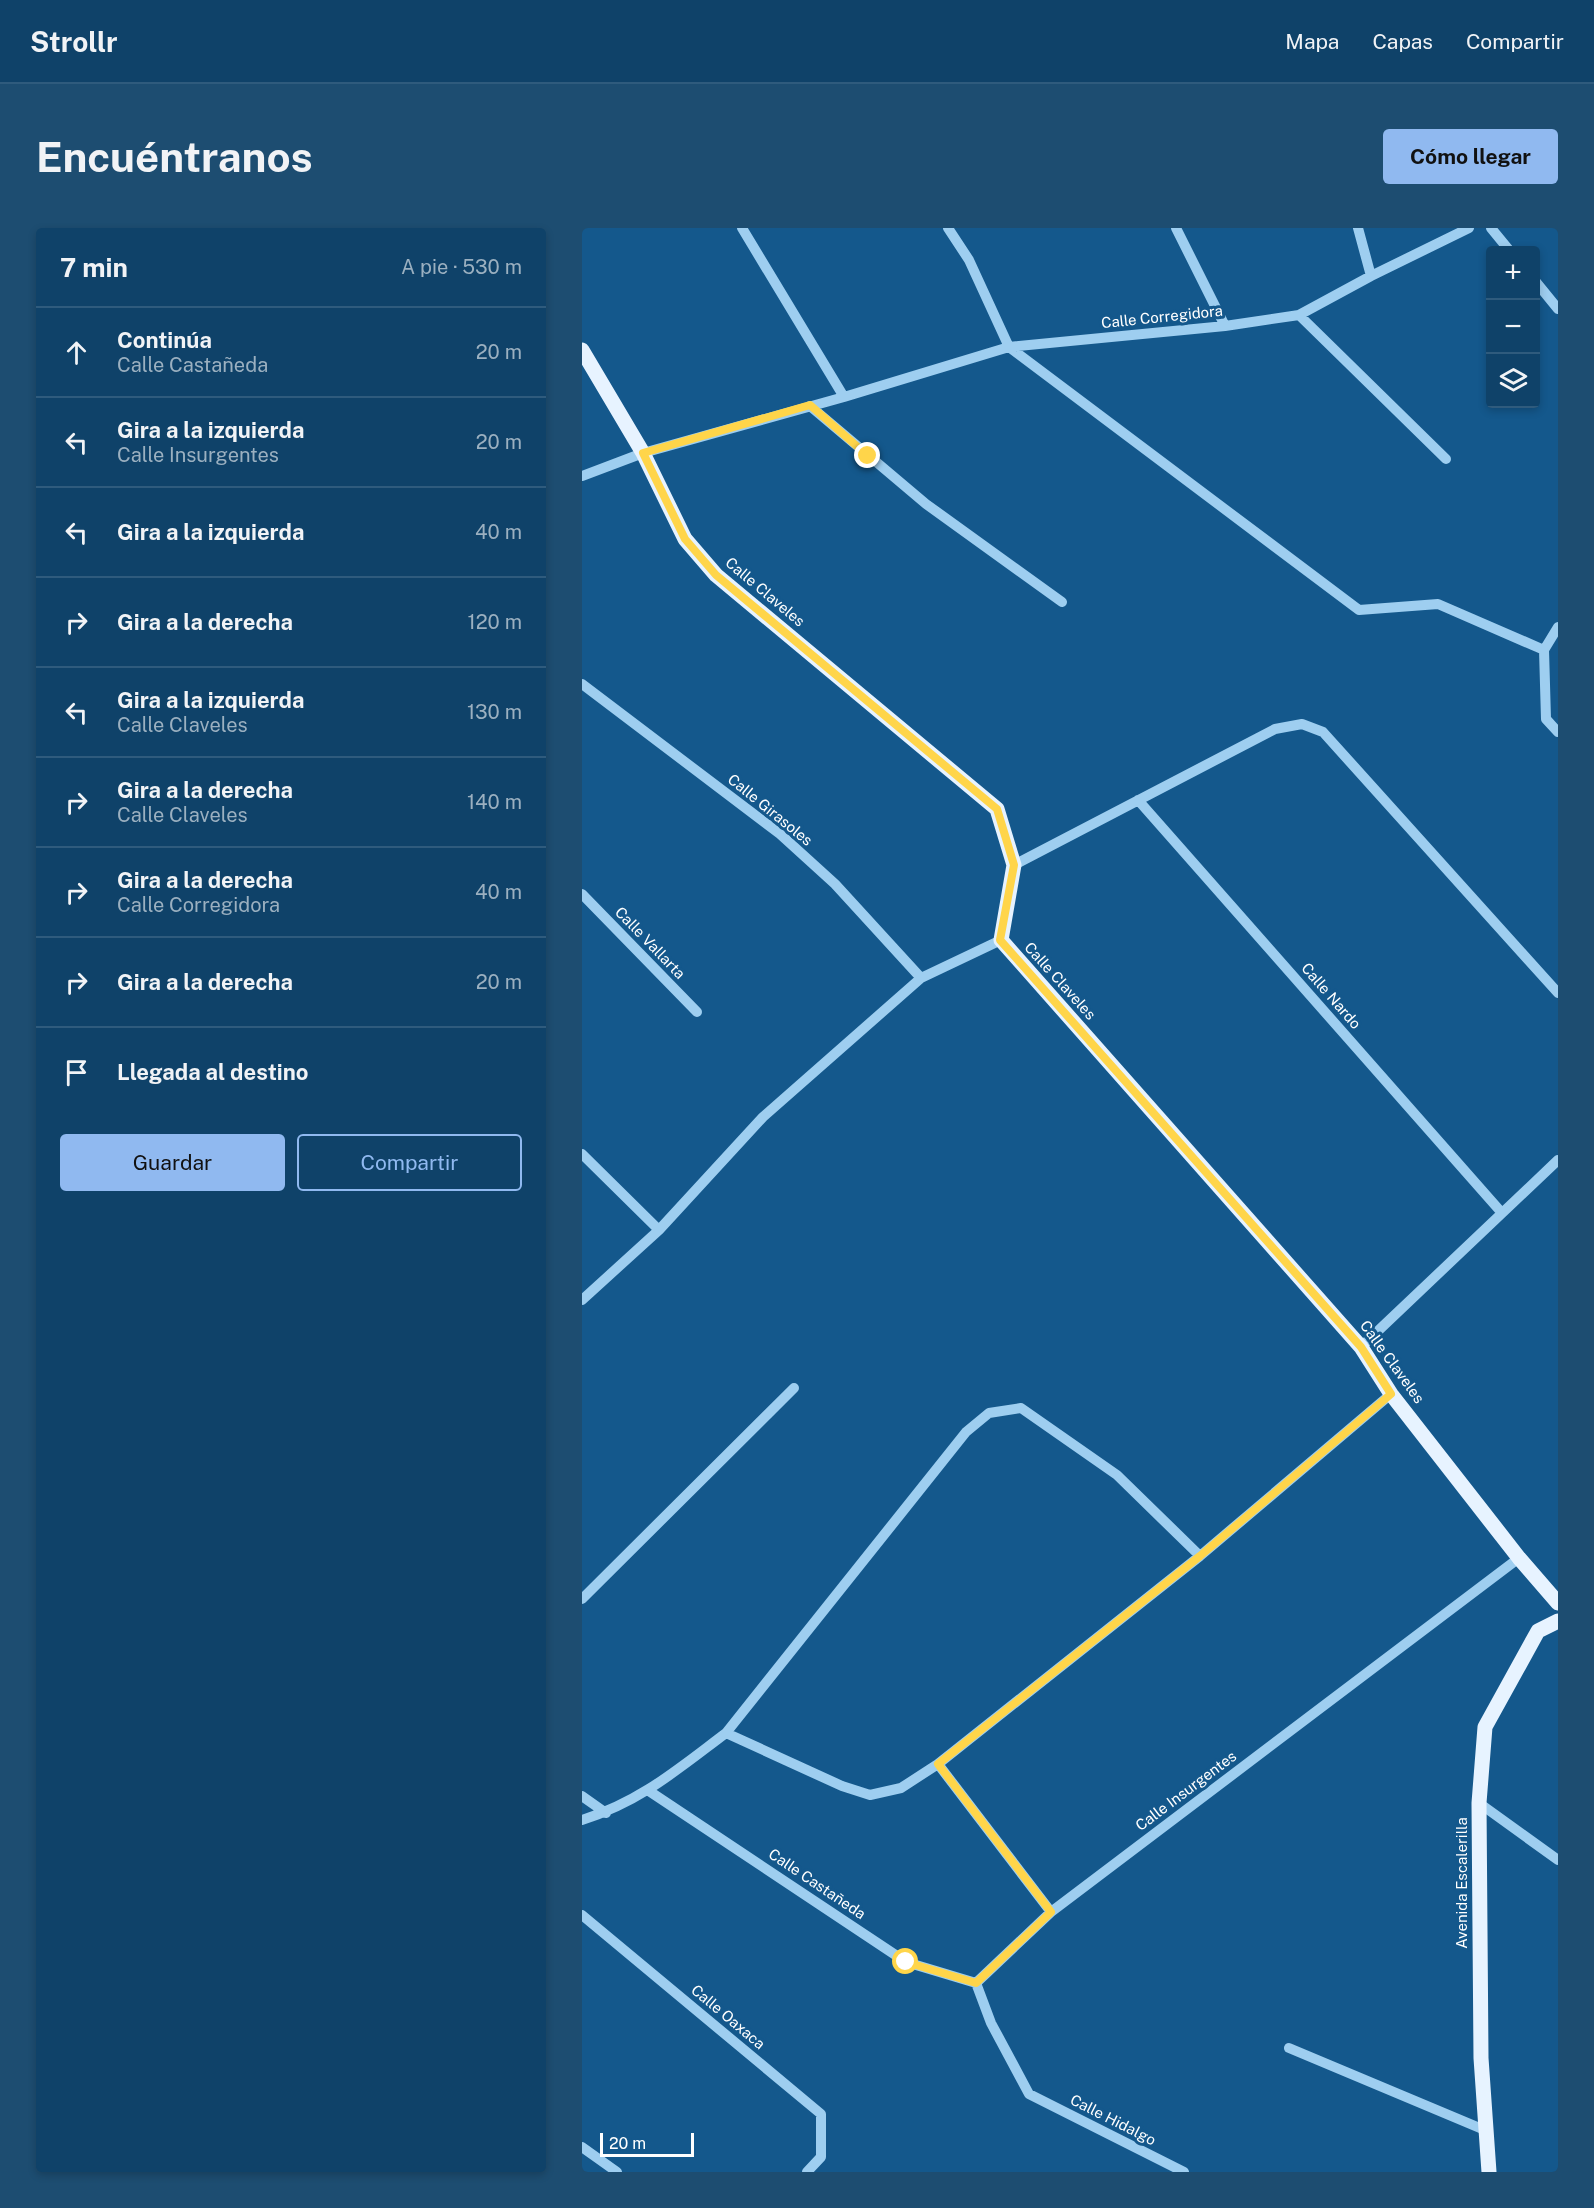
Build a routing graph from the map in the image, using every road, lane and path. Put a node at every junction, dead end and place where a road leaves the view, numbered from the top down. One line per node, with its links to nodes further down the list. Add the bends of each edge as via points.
1 (742, 228): 15 (street)
2 (948, 228): 13 (street, via 969,260)
3 (1176, 228): 12 (street)
4 (1358, 228): 8 (street)
5 (1469, 228): 8 (street, Calle Corregidora)
6 (1491, 228): 7 (street)
7 (1506, 246)
8 (1371, 276): 11 (street, Calle Corregidora)
9 (1540, 287): 10 (street)
10 (1558, 309)
11 (1299, 315): 12 (street, Calle Corregidora); 18 (street)
12 (1226, 326): 13 (street, Calle Corregidora)
13 (1009, 347): 15 (street, Calle Corregidora); 22 (street, via 1359,610 1438,604)
14 (582, 350): 17 (main road, Calle Claveles)
15 (844, 397): 16 (street, Calle Corregidora)
16 (810, 405): 17 (street, Calle Corregidora); 20 (street, via 926,504)
17 (643, 453): 19 (street, Calle Corregidora); 26 (main road, Calle Claveles, via 685,539 716,575 997,809)
18 (1446, 459)
19 (582, 476)
20 (1062, 602)
21 (1558, 627): 22 (street)
22 (1544, 650): 24 (street, via 1545,719)
23 (582, 684): 29 (street, Calle Girasoles, via 780,834 835,884)
24 (1558, 732)
25 (1138, 800): 26 (street); 30 (street, via 1275,729 1302,724 1323,732); 34 (street, Calle Nardo)
26 (1014, 865): 28 (main road, Calle Claveles)
27 (582, 894): 31 (street, Calle Vallarta)
28 (1000, 940): 29 (street); 37 (main road, Calle Claveles)
29 (921, 978): 35 (street, via 763,1117)
30 (1558, 993)
31 (697, 1012)
32 (582, 1154): 35 (street)
33 (1558, 1160): 34 (street)
34 (1502, 1213): 37 (street)
35 (659, 1230): 36 (street)
36 (582, 1300)
37 (1361, 1347): 39 (main road, Calle Claveles)
38 (794, 1388): 42 (street)
39 (1391, 1394): 40 (street); 41 (main road, Calle Claveles)
40 (1200, 1556): 45 (street, via 1118,1475 1021,1408 989,1413 966,1432); 46 (street)
41 (1519, 1558): 43 (main road, Calle Claveles); 53 (street, Calle Insurgentes)
42 (582, 1599)
43 (1558, 1603)
44 (1558, 1621): 49 (main road, Avenida Escalerilla, via 1538,1631 1485,1727)
45 (726, 1733): 46 (street, via 870,1795 901,1788); 47 (street)
46 (938, 1764): 53 (street)
47 (649, 1791): 50 (street); 55 (street, Calle Castañeda, via 906,1962)
48 (582, 1796): 50 (street)
49 (1479, 1803): 52 (street); 57 (main road, Avenida Escalerilla, via 1481,2058)
50 (606, 1813): 51 (street)
51 (582, 1820)
52 (1558, 1860)
53 (1051, 1912): 55 (street, Calle Insurgentes)
54 (582, 1915): 60 (street, Calle Oaxaca, via 821,2114 821,2157)
55 (976, 1983): 61 (street, Calle Hidalgo, via 991,2023 1029,2094)
56 (1289, 2048): 57 (street)
57 (1487, 2131): 62 (main road, Avenida Escalerilla)
58 (582, 2147): 59 (street)
59 (616, 2172)
60 (807, 2172)
61 (1184, 2172)
62 (1489, 2172)

